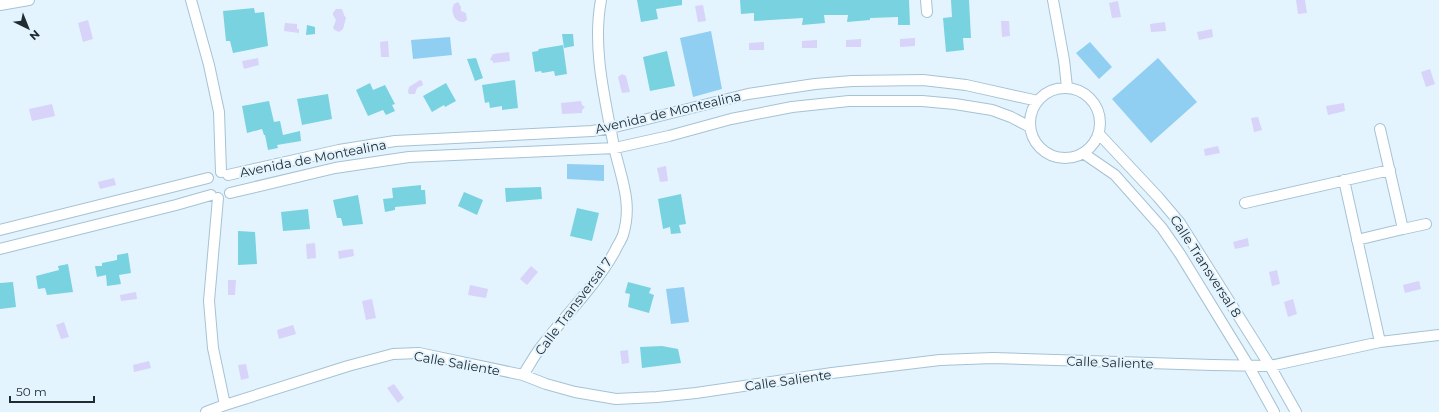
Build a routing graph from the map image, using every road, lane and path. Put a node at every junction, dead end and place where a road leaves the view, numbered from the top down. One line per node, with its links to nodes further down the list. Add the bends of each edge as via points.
1 (29, 0): 6 (street)
2 (191, 0): 17 (street, via 219,112)
3 (601, 0): 11 (street, Calle Transversal 7, via 598,13 598,42)
4 (926, 0): 7 (street)
5 (1053, 0): 8 (street)
6 (0, 5)
7 (927, 12)
8 (1067, 87): 9 (street, via 1046,93); 13 (street, via 1082,92 1094,102 1100,118)
9 (1038, 101): 10 (street, via 1030,117); 11 (street, Avenida de Montealina, via 966,85 923,80 852,81 748,94)
10 (1030, 127): 14 (street, Avenida de Montealina, via 992,110 955,104 922,101 849,101 792,107 731,119); 15 (street, via 1034,140 1043,151 1056,157 1070,158)
11 (611, 128): 14 (street, Calle Transversal 7); 17 (street, Avenida de Montealina, via 395,141)
12 (1380, 129): 16 (street)
13 (1099, 134): 15 (street, via 1093,145); 31 (street, Calle Transversal 8, via 1180,223)
14 (615, 148): 20 (street, Avenida de Montealina, via 409,157 335,168); 32 (street, Calle Transversal 7, via 627,196 623,237 593,284 541,347)
15 (1083, 153): 30 (street, Calle Transversal 8, via 1115,175 1162,228)
16 (1390, 170): 19 (street); 24 (street)
17 (224, 173): 18 (street, via 212,174); 20 (street, via 233,184)
18 (208, 178): 21 (street, via 206,187); 25 (street)
19 (1344, 180): 22 (street); 26 (street)
20 (230, 193): 21 (street, via 222,198)
21 (214, 197): 27 (street); 33 (street, via 209,301 213,348)
22 (1245, 203)
23 (1426, 224): 24 (street)
24 (1403, 229): 26 (street)
25 (0, 230)
26 (1357, 240): 29 (street)
27 (0, 249)
28 (1439, 335): 29 (street, Calle Saliente)
29 (1380, 342): 31 (street, Calle Saliente)
30 (1248, 365): 31 (street, Calle Saliente); 32 (street, Calle Saliente, via 993,358 940,360 657,397 616,398 575,392); 35 (street, Calle Transversal 8)
31 (1270, 366): 36 (street, Calle Transversal 8)
32 (523, 375): 33 (street, Calle Saliente, via 419,353 393,354)
33 (225, 405): 34 (street, Calle Saliente)
34 (206, 412)
35 (1274, 412)
36 (1296, 412)

